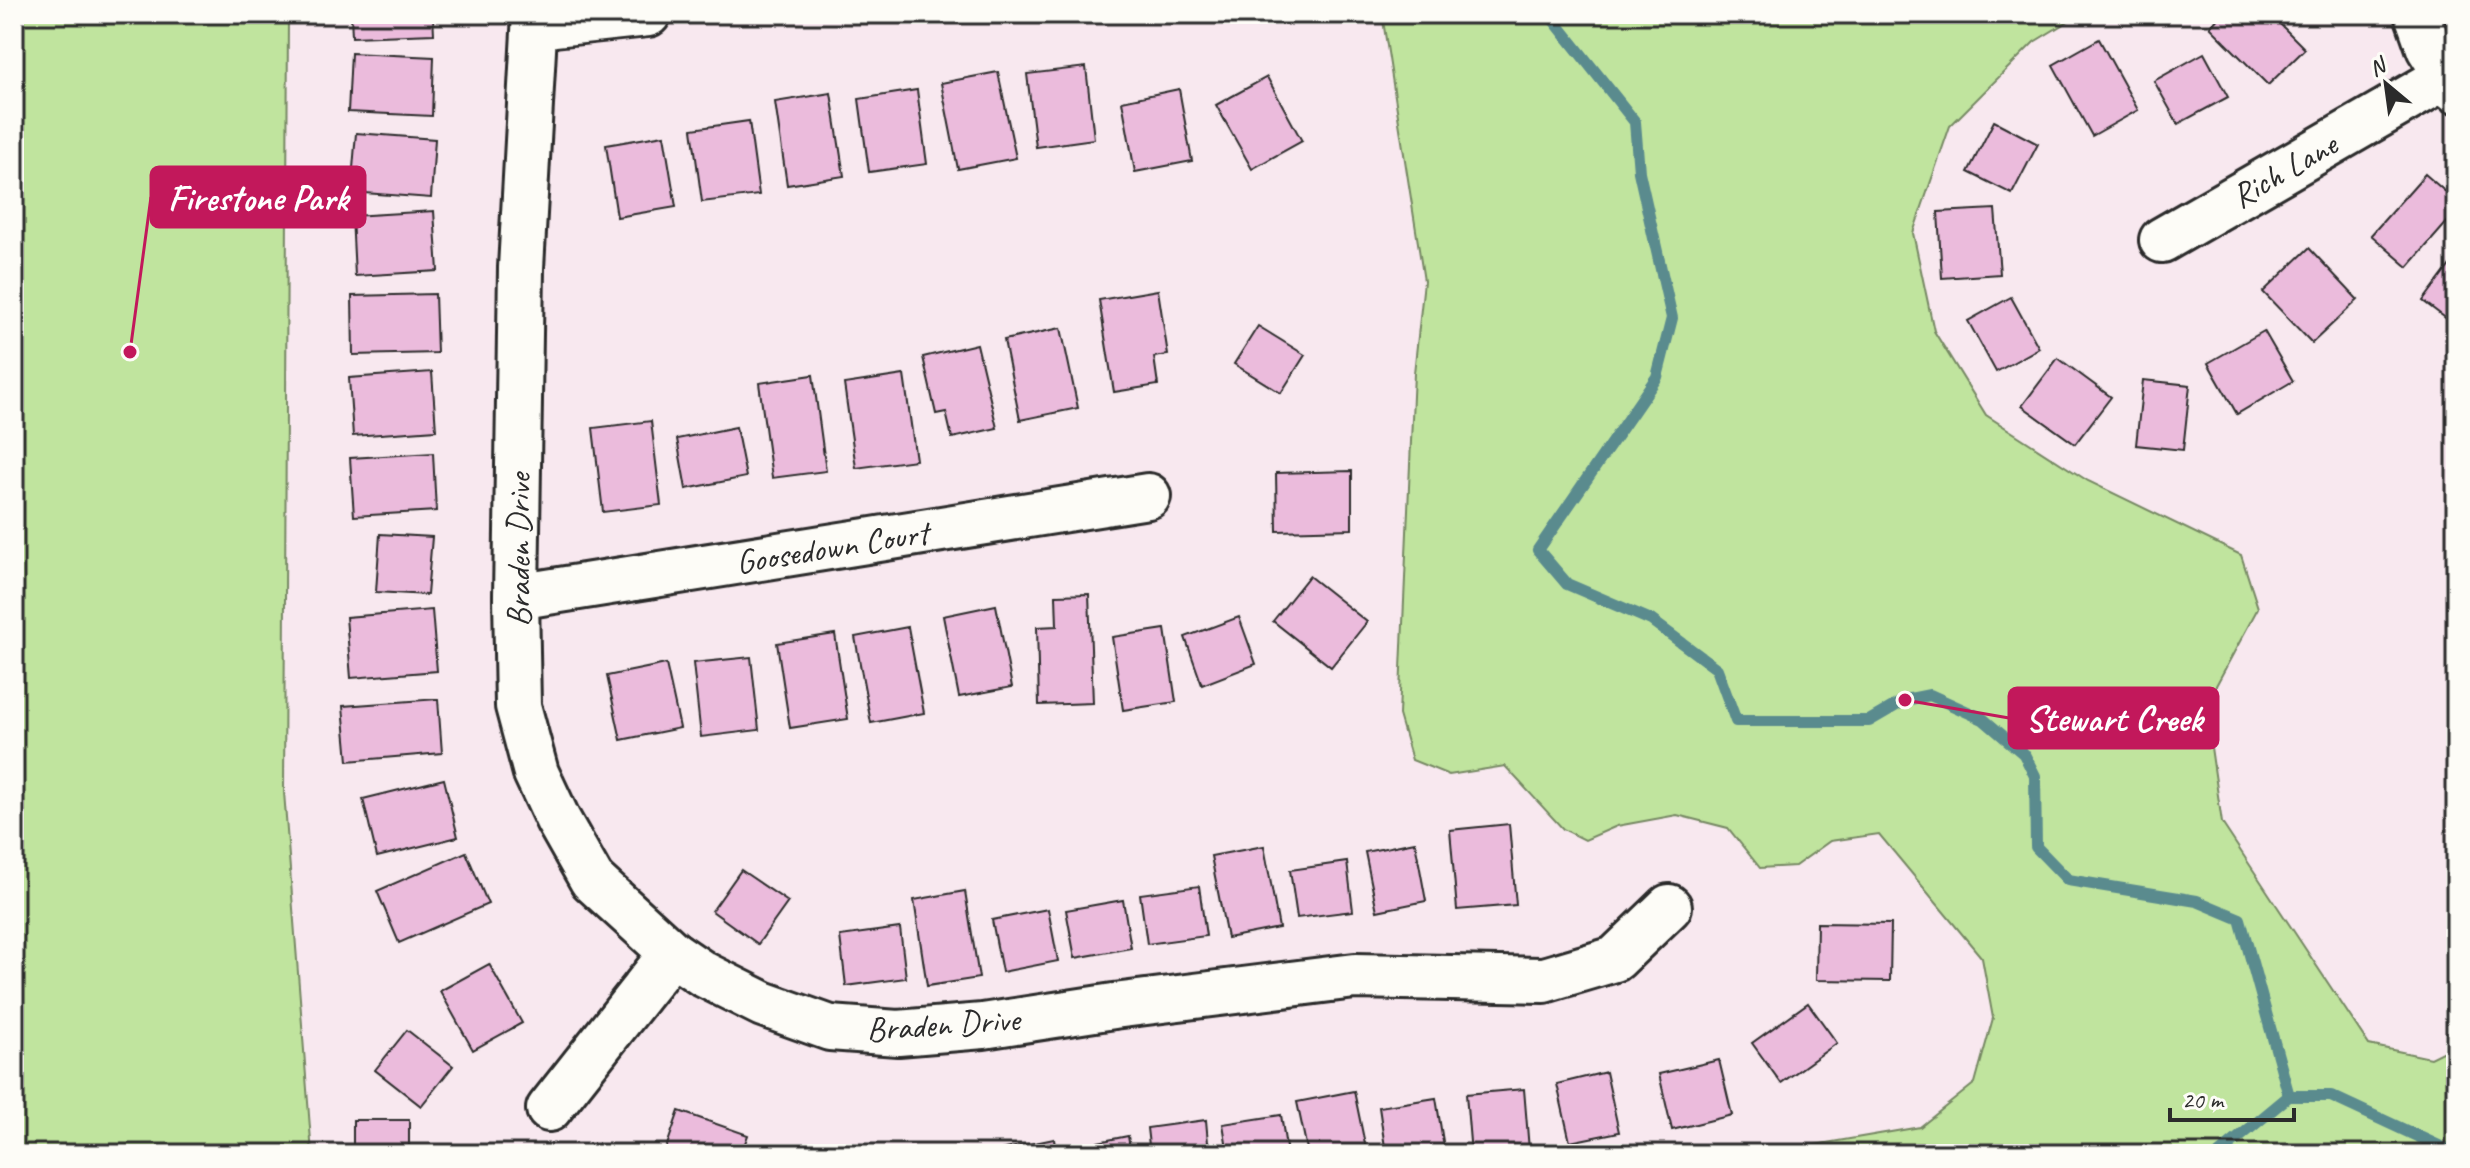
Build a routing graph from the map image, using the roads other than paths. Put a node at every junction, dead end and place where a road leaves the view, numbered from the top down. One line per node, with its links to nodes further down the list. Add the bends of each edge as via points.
1 (648, 14): 3 (street)
2 (2417, 14): 4 (street, via 2429,48)
3 (535, 20): 7 (street, Braden Drive, via 521,268)
4 (2452, 83): 5 (street, Rich Lane)
5 (2162, 240)
6 (1148, 496): 7 (street, Goosedown Court)
7 (516, 597): 9 (street, Braden Drive, via 518,706 536,773 592,880)
8 (1669, 907): 9 (street, Braden Drive, via 1615,959 1544,980 1355,976 898,1033 830,1028 763,1004)
9 (672, 953): 10 (street)
10 (549, 1109)

